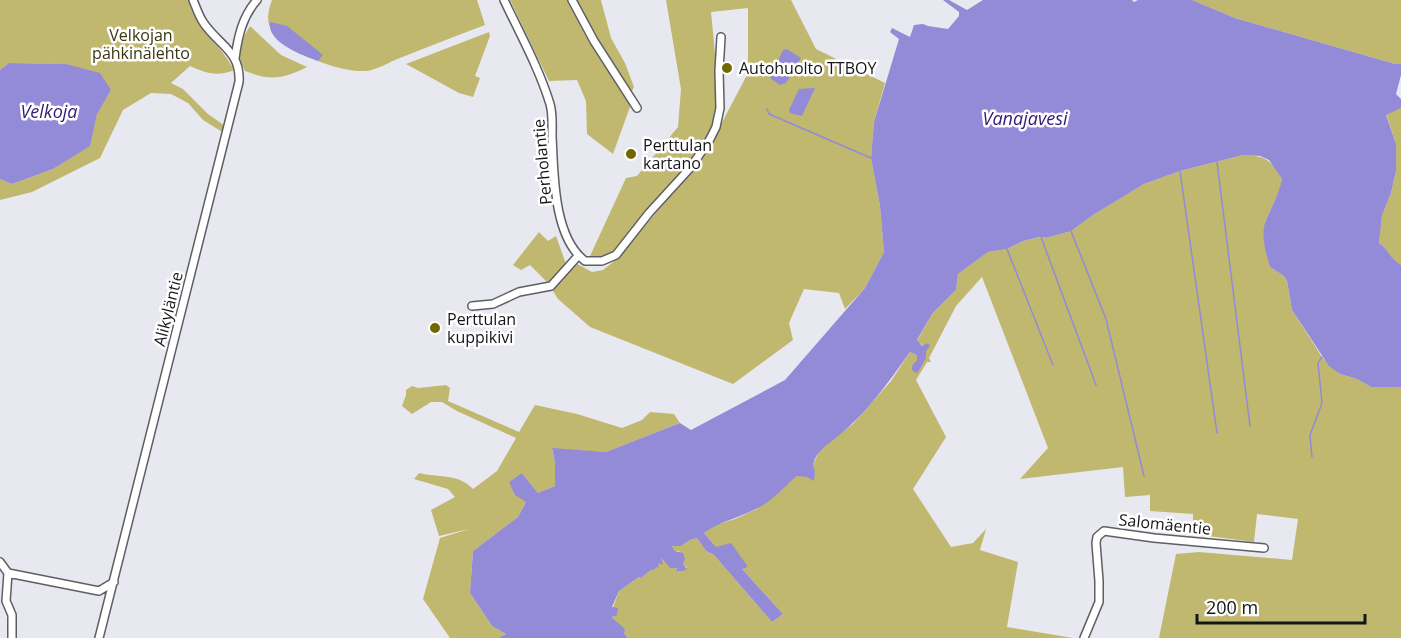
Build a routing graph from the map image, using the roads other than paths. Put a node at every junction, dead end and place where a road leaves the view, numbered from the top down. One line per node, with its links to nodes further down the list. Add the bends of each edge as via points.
1 (193, 0): 7 (street, via 202,21)
2 (257, 0): 5 (street)
3 (504, 0): 10 (street, Perholantie, via 551,107 556,194 563,228)
4 (572, 0): 9 (street)
5 (238, 33): 7 (street); 8 (street, Alikyläntie)
6 (721, 37): 10 (street, via 720,108 710,139 616,255 593,261)
7 (221, 42): 8 (street)
8 (235, 59): 15 (street, Alikyläntie, via 239,82)
9 (637, 108)
10 (578, 255): 11 (street, via 551,285 519,292 493,304)
11 (472, 306)
12 (1264, 548): 18 (street, Salomäentie, via 1104,531 1096,543 1099,602)
13 (0, 562): 14 (street)
14 (8, 573): 15 (street, via 99,591); 16 (street, via 6,601 12,615)
15 (114, 582): 17 (street, Alikyläntie)
16 (12, 638)
17 (99, 638)
18 (1084, 638)

